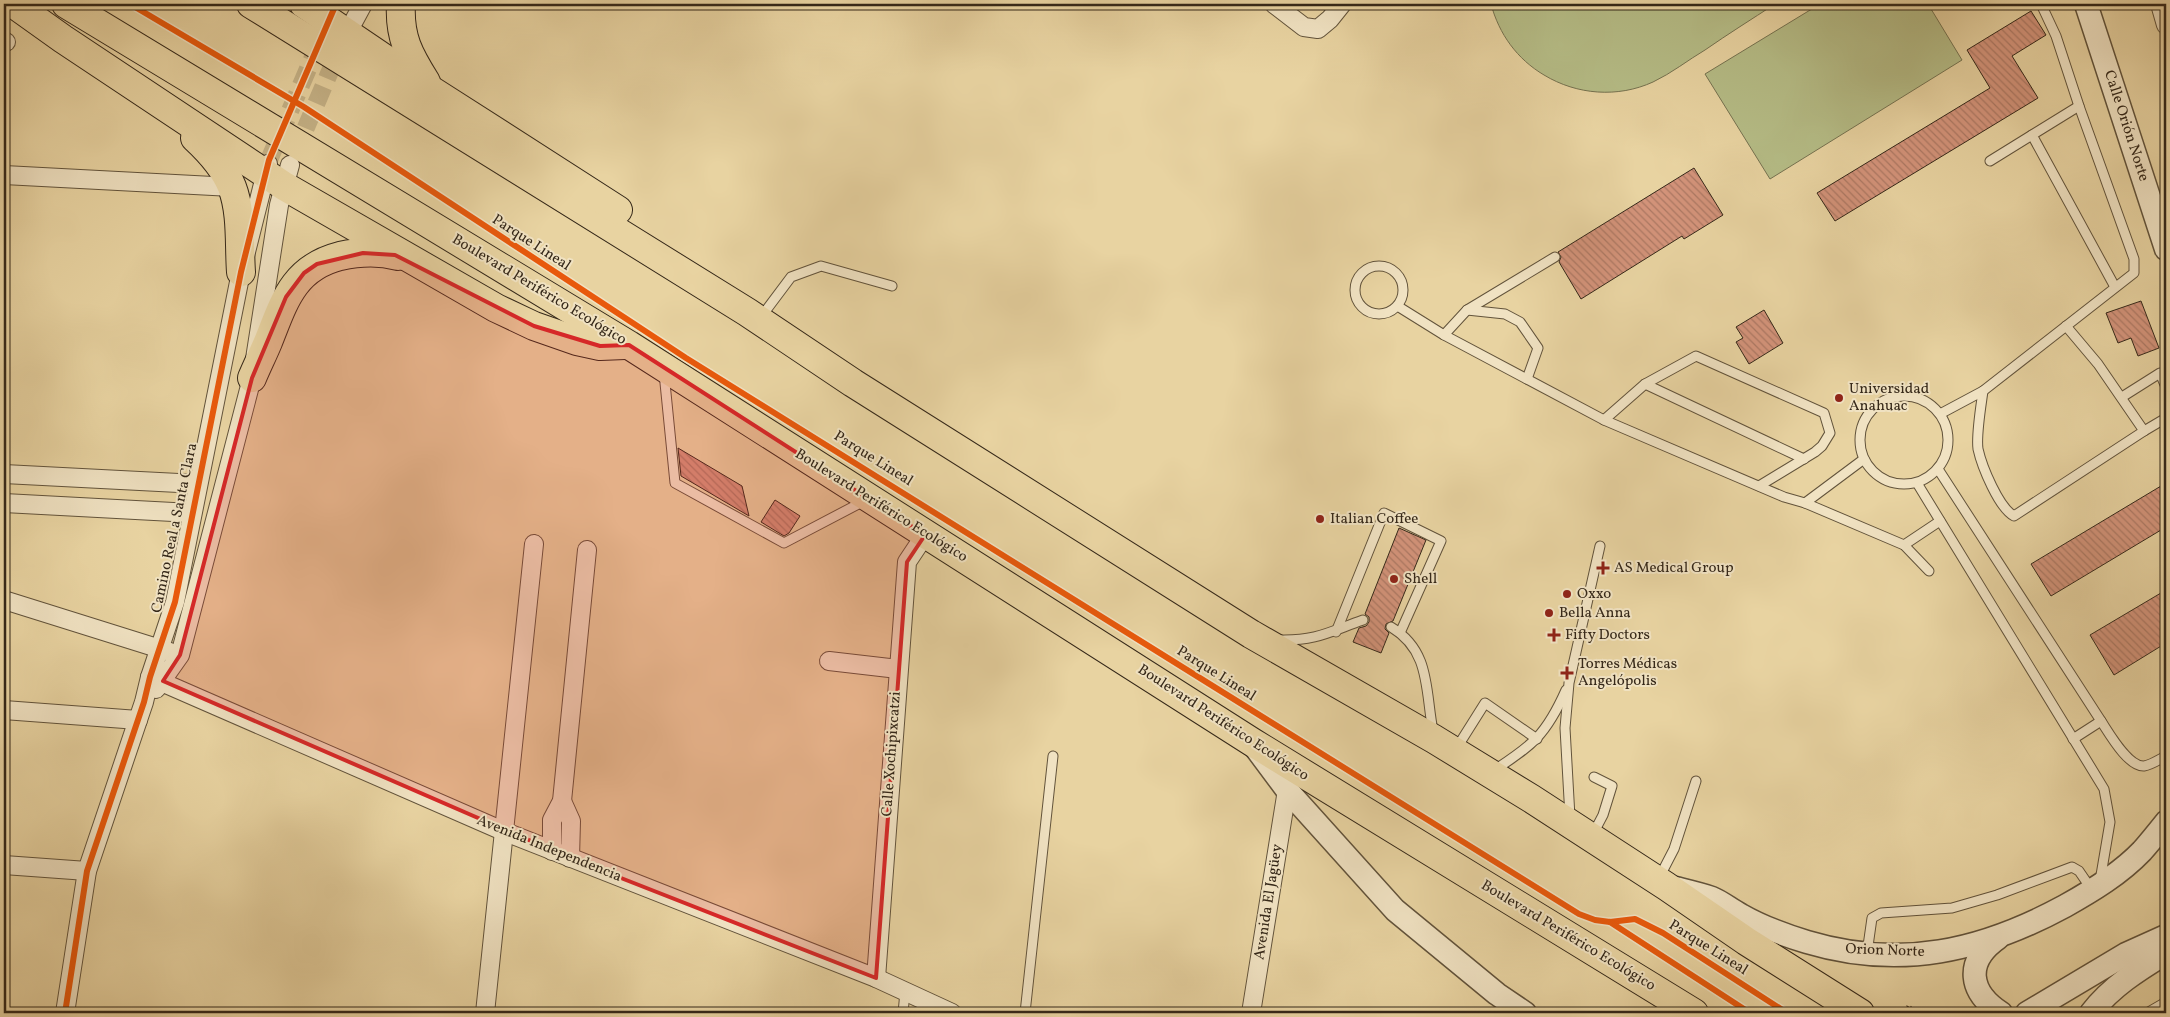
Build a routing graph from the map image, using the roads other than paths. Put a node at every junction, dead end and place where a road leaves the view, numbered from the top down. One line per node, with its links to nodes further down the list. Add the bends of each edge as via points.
1 (14, 4): 16 (highway)
2 (66, 4): 33 (highway, Boulevard Periférico Ecológico)
3 (250, 4): 30 (highway)
4 (304, 4): 13 (highway)
5 (363, 4): 13 (street)
6 (401, 4): 14 (highway, via 403,39)
7 (1274, 4): 8 (street, via 1304,27 1318,29)
8 (1342, 4)
9 (2041, 4): 15 (lane, via 2056,36)
10 (2086, 4): 22 (street, Calle Orión Norte)
11 (2160, 4): 12 (street)
12 (2166, 23)
13 (336, 26): 14 (highway)
14 (431, 90): 30 (highway, via 703,267 738,296)
15 (2079, 106): 17 (lane); 27 (lane, via 2134,259 2134,273)
16 (172, 113): 19 (highway); 21 (highway, via 205,147)
17 (2032, 135): 18 (lane); 27 (lane)
18 (1990, 161)
19 (277, 171): 24 (highway); 25 (street, Camino Real a Santa Clara); 35 (street, Camino Real a Santa Clara, via 279,205)
20 (4, 175): 21 (street)
21 (232, 187): 25 (highway, via 239,228)
22 (2166, 249)
23 (1555, 257): 29 (lane)
24 (410, 260): 33 (highway, via 534,326 600,346); 35 (highway, via 379,253 347,254 317,264 304,273 286,297)
25 (241, 272): 50 (street, Camino Real a Santa Clara)
26 (892, 286): 30 (lane, via 821,266 791,277)
27 (2115, 287): 31 (lane)
28 (1399, 307): 28 (lane, via 1404,295 1402,279 1392,268 1377,265 1363,271 1355,285 1357,300 1367,312 1382,315); 32 (lane)
29 (1466, 310): 32 (lane); 36 (lane, via 1505,314 1520,322 1538,348)
30 (754, 316): 68 (highway, via 853,383)
31 (2066, 326): 39 (lane); 40 (lane)
32 (1444, 335): 36 (lane)
33 (629, 345): 34 (highway, Boulevard Periférico Ecológico)
34 (664, 368): 52 (highway, Boulevard Periférico Ecológico); 52 (lane, via 675,483 784,543)
35 (252, 378): 70 (street, Camino Real a Santa Clara)
36 (1527, 379): 43 (lane)
37 (1645, 384): 43 (lane); 45 (lane); 45 (lane, via 1696,356 1824,414 1830,434 1822,446)
38 (2166, 387): 40 (lane, via 2160,373)
39 (1983, 391): 41 (lane); 44 (lane, via 1978,448 1991,482 2007,512 2014,516)
40 (2122, 397): 44 (lane)
41 (1940, 414): 46 (lane, via 1917,398 1902,396 1888,399 1866,418 1860,445); 47 (lane, via 1947,427 1949,442 1946,456)
42 (2166, 418): 44 (lane)
43 (1604, 420): 51 (lane)
44 (2144, 431)
45 (1804, 459): 51 (lane)
46 (1864, 459): 49 (lane, via 1873,472 1886,481 1901,485); 54 (lane)
47 (1938, 469): 49 (lane); 77 (lane)
48 (4, 474): 50 (street)
49 (1917, 483): 56 (lane)
50 (198, 484): 55 (street, Camino Real a Santa Clara)
51 (1759, 486): 54 (lane)
52 (869, 498): 57 (highway, Boulevard Periférico Ecológico)
53 (4, 503): 55 (street)
54 (1805, 503): 59 (lane)
55 (192, 513): 69 (street, Camino Real a Santa Clara, via 175,602)
56 (1940, 521): 59 (lane); 79 (lane)
57 (925, 535): 72 (street, Calle Xochipixcatzi, via 907,562); 80 (highway, Boulevard Periférico Ecológico)
58 (534, 544): 91 (street)
59 (1904, 545): 62 (lane)
60 (1600, 546): 74 (lane)
61 (587, 550): 88 (street)
62 (1929, 571)
63 (4, 600): 69 (street)
64 (1362, 620): 66 (lane)
65 (1391, 627): 67 (lane)
66 (1336, 632): 67 (lane, via 1384,513 1441,541); 68 (lane, via 1292,640)
67 (1400, 633): 81 (lane, via 1410,641 1421,659)
68 (1251, 634): 81 (highway)
69 (159, 650): 70 (street); 73 (street, Camino Real a Santa Clara)
70 (180, 654): 73 (street, Camino Real a Santa Clara)
71 (829, 661): 72 (street)
72 (898, 669): 101 (street, Calle Xochipixcatzi)
73 (156, 679): 76 (street, Camino Real a Santa Clara); 91 (street, Avenida Independencia)
74 (1569, 683): 78 (lane, via 1552,720); 90 (lane, via 1565,728)
75 (4, 710): 76 (street)
76 (138, 720): 95 (street, Camino Real a Santa Clara)
77 (2101, 721): 79 (lane); 83 (lane, via 2128,759 2137,765 2145,766)
78 (1537, 739): 81 (lane, via 1485,703); 84 (lane)
79 (2073, 739): 97 (lane, via 2104,789 2110,822)
80 (1252, 742): 87 (street); 111 (highway, Boulevard Periférico Ecológico)
81 (1444, 745): 84 (highway)
82 (1053, 756): 108 (lane)
83 (2166, 756)
84 (1489, 774): 90 (highway)
85 (1594, 777): 90 (lane, via 1612,786 1603,815)
86 (1696, 781): 96 (lane)
87 (1287, 790): 109 (street, Avenida El Jagüey); 110 (street, via 1395,910 1497,994)
88 (562, 801): 92 (street, via 552,820); 93 (street, via 570,822)
89 (2166, 822): 97 (street, Orion Norte, via 2141,852)
90 (1581, 830): 96 (highway)
91 (503, 831): 92 (street, Avenida Independencia); 105 (street)
92 (552, 851): 93 (street, Avenida Independencia)
93 (570, 858): 101 (street, Avenida Independencia)
94 (4, 865): 95 (street)
95 (87, 871): 104 (street, Camino Real a Santa Clara)
96 (1662, 883): 100 (street, Orion Norte, via 1713,898 1781,934 1810,943); 112 (highway)
97 (2095, 888): 98 (street, Orion Norte, via 2036,922); 100 (lane, via 2072,868 1952,908 1880,912 1872,918)
98 (1998, 938): 100 (street, Orion Norte, via 1925,954); 113 (street, via 1976,962 1974,980 1987,1002)
99 (2165, 951): 114 (street, via 2126,954); 115 (street, via 2107,994)
100 (1867, 953)
101 (876, 978): 102 (street, Avenida Independencia)
102 (906, 992): 106 (lane); 107 (street, Avenida Independencia)
103 (2166, 1002): 116 (lane)
104 (65, 1013)
105 (484, 1013)
106 (903, 1013)
107 (952, 1013)
108 (1025, 1013)
109 (1251, 1013)
110 (1526, 1013)
111 (1694, 1013)
112 (1860, 1013)
113 (2002, 1013)
114 (2027, 1013)
115 (2091, 1013)
116 (2147, 1013)

